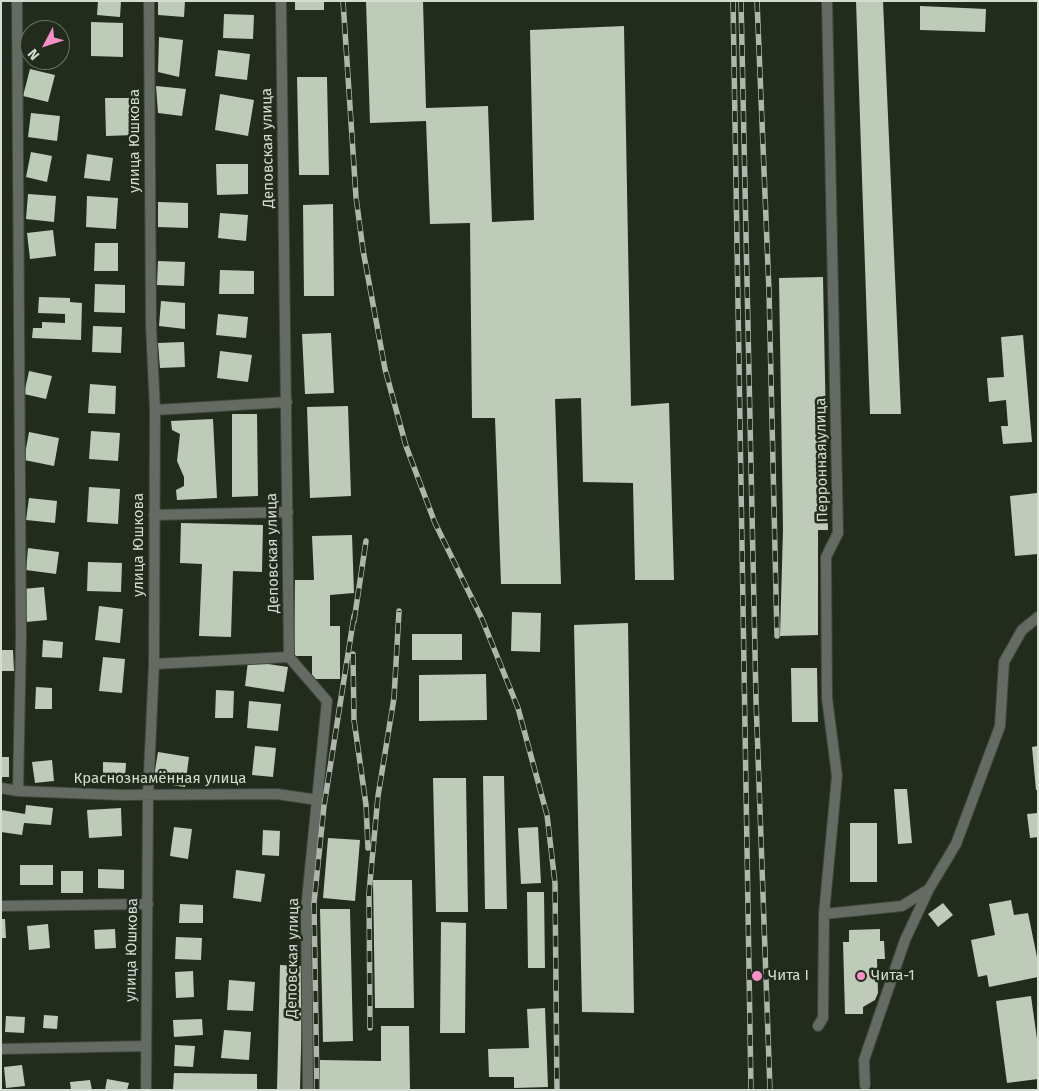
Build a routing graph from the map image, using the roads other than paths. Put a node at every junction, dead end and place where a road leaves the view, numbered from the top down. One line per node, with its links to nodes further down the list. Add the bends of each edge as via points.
1 (18, 1): 13 (street, via 21,628)
2 (149, 1): 6 (street, улица Юшкова, via 151,326)
3 (281, 1): 5 (street, Деповская улица)
4 (827, 1): 19 (street, Перронная улица, via 838,532 826,557 826,698 837,776)
5 (286, 402): 6 (street); 7 (street, Деповская улица)
6 (155, 410): 8 (street, улица Юшкова)
7 (288, 512): 8 (street); 10 (street, Деповская улица)
8 (154, 515): 11 (street, улица Юшкова)
9 (1038, 617): 16 (street, via 1022,630 1004,662 1000,726 956,844)
10 (290, 657): 11 (street); 15 (street, Деповская улица, via 327,701)
11 (154, 664): 14 (street, улица Юшкова)
12 (1, 788): 13 (street, Краснознамённая улица)
13 (18, 791): 14 (street, Краснознамённая улица)
14 (148, 795): 15 (street, Краснознамённая улица, via 276,794); 17 (street, улица Юшкова)
15 (318, 800): 25 (street, Деповская улица, via 306,909)
16 (929, 889): 19 (street, via 902,906); 23 (street, via 905,940 864,1060)
17 (148, 904): 18 (street); 21 (street, улица Юшкова)
18 (1, 906)
19 (824, 914): 20 (street, Перронная улица, via 823,1018)
20 (818, 1026)
21 (146, 1046): 22 (street); 24 (street, улица Юшкова)
22 (1, 1049)
23 (865, 1085)
24 (146, 1090)
25 (308, 1090)

